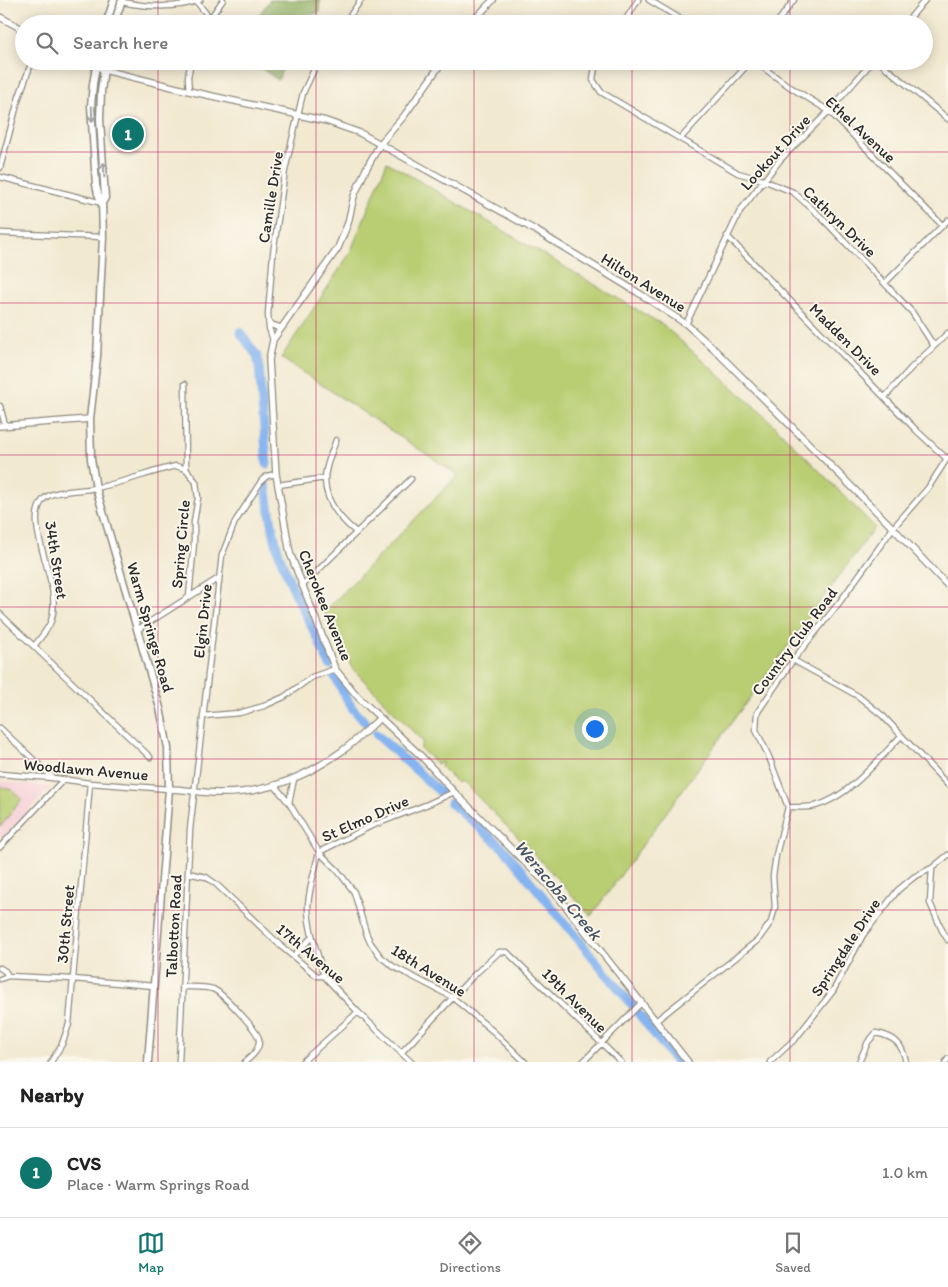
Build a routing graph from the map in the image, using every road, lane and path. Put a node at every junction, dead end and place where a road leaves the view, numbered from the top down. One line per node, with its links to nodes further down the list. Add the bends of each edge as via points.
1 (114, 0): 11 (main road)
2 (222, 0): 14 (street)
3 (361, 0): 15 (street)
4 (493, 0): 16 (street)
5 (638, 0): 17 (street)
6 (650, 0): 18 (street)
7 (794, 0): 19 (street)
8 (925, 0): 20 (street)
9 (122, 1): 10 (street, via 148,6); 12 (main road)
10 (198, 1): 13 (street)
11 (109, 15)
12 (117, 15)
13 (207, 15)
14 (211, 15)
15 (350, 15)
16 (479, 15)
17 (629, 15)
18 (674, 15)
19 (783, 15)
20 (912, 15)
21 (0, 17): 22 (street)
22 (15, 25)
23 (29, 70): 40 (street)
24 (96, 70): 43 (main road, Warm Springs Road, one-way to 43, via 92,119 98,194)
25 (104, 70): 34 (street, Hilton Avenue); 43 (main road, Warm Springs Road, one-way to 25, via 105,198 100,118)
26 (189, 70): 34 (street)
27 (314, 70): 36 (street, Camille Drive)
28 (437, 70): 39 (street, Cherokee Avenue)
29 (595, 70): 38 (street, Cathryn Drive, via 593,80 601,92)
30 (745, 70): 38 (street)
31 (766, 70): 35 (street, Ethel Avenue)
32 (865, 70): 35 (street, Lookout Drive)
33 (889, 70): 37 (street)
34 (189, 91): 36 (street, Hilton Avenue)
35 (829, 111): 42 (street, Lookout Drive); 45 (street, Ethel Avenue)
36 (298, 114): 39 (street, Hilton Avenue, via 345,127); 50 (street, Camille Drive, via 279,203)
37 (948, 119)
38 (681, 138): 42 (street, Cathryn Drive, via 738,173)
39 (380, 144): 51 (street, Hilton Avenue, via 535,230); 52 (street, Cherokee Avenue, via 354,196 338,248)
40 (0, 168)
41 (0, 177): 43 (street)
42 (763, 180): 47 (street, Lookout Drive, via 740,211); 49 (street, Cathryn Drive, via 793,192)
43 (102, 203): 48 (main road, Warm Springs Road)
44 (948, 220): 45 (street)
45 (942, 225): 49 (street)
46 (0, 233): 48 (street)
47 (727, 236): 51 (street, Lookout Drive); 57 (street, Madden Drive)
48 (103, 238): 59 (main road, Warm Springs Road, via 97,357)
49 (885, 283): 55 (street, Cathryn Drive, via 912,312)
50 (269, 322): 52 (street); 54 (street, Camille Drive)
51 (686, 324): 69 (street, Hilton Avenue)
52 (281, 328): 54 (street, Cherokee Avenue)
53 (948, 333): 55 (street)
54 (273, 340): 64 (street, Cherokee Avenue, via 268,360)
55 (934, 346): 57 (street)
56 (184, 384): 63 (street)
57 (885, 397): 62 (street, Madden Drive)
58 (0, 406): 60 (street)
59 (90, 419): 60 (street); 68 (main road, Warm Springs Road)
60 (3, 425)
61 (336, 440): 65 (street)
62 (948, 459): 69 (street, Country Club Road)
63 (186, 469): 68 (street, via 176,466); 74 (street, Spring Circle, via 196,482 198,498)
64 (276, 474): 67 (street, Cherokee Avenue); 71 (street, Elgin Drive, via 262,480 235,522 222,555)
65 (325, 478): 67 (street); 70 (street, via 330,500 346,525)
66 (411, 479): 70 (street)
67 (278, 485): 72 (street, Cherokee Avenue, via 290,553)
68 (96, 488): 76 (main road, Warm Springs Road); 77 (street, 34th Street, via 50,495 38,508 37,523 53,606 52,620)
69 (893, 528): 73 (street, Hilton Avenue); 78 (street, Country Club Road)
70 (356, 532): 72 (street)
71 (219, 578): 74 (street); 80 (street, Elgin Drive)
72 (302, 586): 79 (street, Cherokee Avenue)
73 (948, 586)
74 (189, 597): 76 (street, Spring Circle)
75 (0, 614): 77 (street)
76 (137, 630): 92 (main road, Warm Springs Road, via 167,738)
77 (34, 646): 84 (street)
78 (793, 660): 83 (street, via 858,696); 96 (street, Country Club Road, via 757,712 756,730)
79 (335, 668): 80 (street, via 312,677 284,697 264,706 239,713); 81 (street, Cherokee Avenue)
80 (203, 716): 93 (street, Elgin Drive)
81 (380, 718): 87 (street, via 344,750); 94 (street, Cherokee Avenue)
82 (0, 728): 86 (street)
83 (901, 736): 90 (street); 96 (street, via 862,776 833,799 813,806)
84 (150, 757)
85 (0, 774): 86 (street, Woodlawn Avenue)
86 (53, 778): 88 (street, Woodlawn Avenue)
87 (294, 779): 91 (street); 95 (street)
88 (63, 780): 89 (street, Woodlawn Avenue); 97 (street)
89 (90, 783): 92 (street, Woodlawn Avenue); 108 (street, 30th Street)
90 (948, 785)
91 (275, 786): 93 (street, via 219,793); 95 (street, 18th Avenue)
92 (169, 789): 93 (street); 110 (main road, Warm Springs Road)
93 (194, 791): 101 (street, Talbotton Road)
94 (454, 792): 98 (street, St Elmo Drive, via 369,827); 113 (street, Cherokee Avenue, via 552,888)
95 (289, 803): 98 (street, 18th Avenue)
96 (788, 807): 115 (street, via 773,876 775,907 765,931 740,955)
97 (0, 847)
98 (319, 852): 102 (street, St Elmo Drive, via 308,907); 112 (street, 18th Avenue, via 354,892 366,933 381,956 394,967)
99 (948, 855): 100 (street, Springdale Drive)
100 (932, 868): 103 (street, via 930,903); 128 (street, Springdale Drive, via 898,890 863,935 833,991 796,1038)
101 (188, 873): 104 (street, 17th Avenue, via 206,877 216,884); 111 (street, Talbotton Road)
102 (312, 937): 104 (street); 107 (street, St Elmo Drive)
103 (948, 940)
104 (294, 955): 107 (street, 17th Avenue, via 318,976)
105 (0, 968): 106 (street)
106 (8, 976): 108 (street); 109 (street)
107 (324, 976): 114 (street, 17th Avenue)
108 (73, 978): 110 (street); 118 (street, 30th Street, via 69,1024)
109 (0, 979)
110 (154, 986): 119 (main road, Warm Springs Road)
111 (182, 987): 120 (street, Talbotton Road); 121 (street, via 212,989 220,993 254,1031 260,1043)
112 (452, 997): 116 (street, 19th Avenue, via 499,952 507,952); 117 (street); 124 (street, 18th Avenue)
113 (642, 1002): 115 (street, Cherokee Avenue); 116 (street)
114 (358, 1012): 117 (street, 17th Avenue); 122 (street)
115 (656, 1020): 127 (street, Cherokee Avenue)
116 (601, 1044): 125 (street); 126 (street, 19th Avenue)
117 (401, 1053): 123 (street, 17th Avenue)
118 (51, 1062)
119 (148, 1062)
120 (179, 1062)
121 (245, 1062)
122 (302, 1062)
123 (411, 1062)
124 (525, 1062)
125 (583, 1062)
126 (621, 1062)
127 (688, 1062)
128 (770, 1062)
129 (859, 1062): 130 (street, via 876,1033 890,1036 901,1046)
130 (906, 1062)

